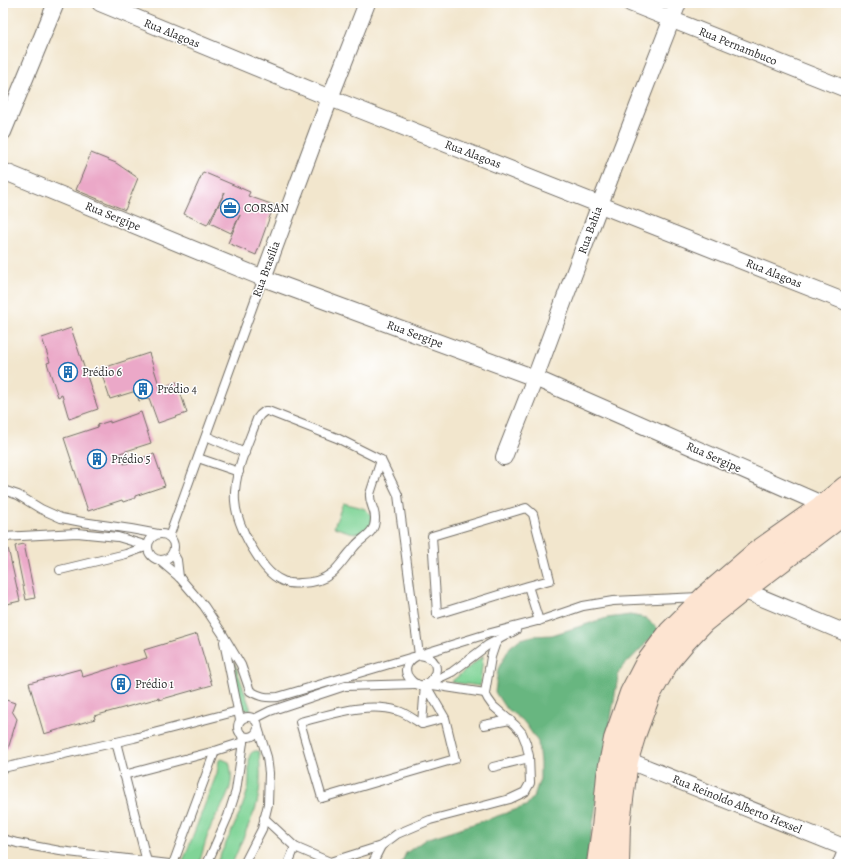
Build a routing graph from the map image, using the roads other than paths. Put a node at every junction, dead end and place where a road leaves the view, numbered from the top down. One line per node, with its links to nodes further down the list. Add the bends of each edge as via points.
1 (56, 3): 9 (street)
2 (100, 3): 8 (street, Rua Alagoas)
3 (367, 3): 8 (street, Rua Brasília)
4 (630, 3): 6 (street, Rua Pernambuco)
5 (678, 3): 6 (street, Rua Bahia)
6 (672, 19): 7 (street, Rua Pernambuco); 11 (street, Rua Bahia)
7 (846, 89)
8 (330, 98): 11 (street, Rua Alagoas); 12 (street, Rua Brasília)
9 (3, 132)
10 (3, 171): 12 (street, Rua Sergipe)
11 (600, 204): 13 (street, Rua Alagoas); 14 (street, Rua Bahia)
12 (263, 278): 14 (street, Rua Sergipe); 15 (lane, Rua Brasília)
13 (846, 302)
14 (535, 378): 17 (street, Rua Bahia); 23 (street, Rua Sergipe)
15 (206, 436): 16 (lane); 18 (lane, Rua Brasília)
16 (245, 453): 19 (lane, via 258,419 263,412 268,411 337,438); 20 (lane)
17 (504, 457)
18 (198, 458): 20 (lane); 27 (lane, Rua Brasília)
19 (381, 460): 20 (lane, via 370,494 375,511 372,531 331,574 311,583 283,582 263,565 257,556 236,513 235,486); 41 (lane, via 398,495)
20 (239, 472)
21 (846, 487): 23 (main road)
22 (3, 490): 25 (lane, via 18,495 61,518)
23 (824, 505): 35 (main road, via 756,553)
24 (846, 512): 34 (main road)
25 (158, 534): 27 (lane); 28 (lane, via 151,538)
26 (3, 537): 28 (lane, via 77,533 118,537)
27 (169, 537): 29 (lane, via 174,544)
28 (148, 546): 30 (lane, via 149,554); 31 (lane)
29 (174, 552): 30 (lane, via 168,559); 32 (lane)
30 (160, 560): 32 (lane)
31 (60, 570)
32 (179, 577): 38 (lane, via 204,606)
33 (528, 586): 33 (lane, via 550,580 532,514 526,508 432,536 437,614); 36 (lane)
34 (743, 590): 39 (street); 56 (main road, via 703,622 669,660 649,695)
35 (706, 596): 36 (lane, via 612,601 583,606); 73 (main road, via 670,632 646,664 630,693 615,739 608,775)
36 (539, 620): 37 (lane)
37 (528, 624): 40 (lane); 41 (lane)
38 (222, 633): 41 (lane, via 241,664 250,691 268,698); 44 (lane)
39 (846, 633)
40 (498, 640): 42 (lane, via 452,672); 43 (lane, via 490,657)
41 (416, 656): 42 (lane, via 409,661 407,675 412,682); 42 (lane, via 430,658 436,668 433,679)
42 (424, 684): 43 (lane); 45 (lane, via 345,686); 46 (lane); 49 (lane)
43 (485, 693): 48 (lane, via 493,706)
44 (238, 712): 47 (lane); 53 (lane)
45 (254, 718): 47 (lane, via 250,716); 51 (lane)
46 (445, 718): 49 (lane); 49 (lane, via 455,759 322,798 300,722 355,709 382,708 398,711)
47 (240, 720): 52 (lane, via 238,725)
48 (510, 720): 50 (lane); 55 (lane, via 522,733)
49 (422, 724)
50 (484, 725)
51 (258, 728): 52 (lane, via 252,736); 60 (lane, via 269,773 268,804)
52 (242, 738): 54 (lane); 69 (lane, via 236,791)
53 (116, 742): 58 (lane); 59 (lane)
54 (215, 751): 59 (lane); 68 (lane)
55 (529, 758): 57 (lane); 62 (lane, via 530,783 525,792 510,799 430,820 397,834)
56 (627, 760): 64 (street, Rua Reinoldo Alberto Hexsel); 74 (main road, via 619,823)
57 (493, 766)
58 (3, 768)
59 (124, 775): 66 (lane)
60 (264, 818): 63 (lane); 70 (lane, via 262,829)
61 (3, 838): 66 (lane, via 60,851)
62 (380, 846): 63 (lane, via 330,862); 72 (lane)
63 (295, 847): 71 (lane)
64 (846, 848)
65 (846, 851): 75 (street)
66 (147, 862): 67 (lane)
67 (169, 864)
68 (173, 864)
69 (207, 864)
70 (244, 864)
71 (288, 864)
72 (372, 864)
73 (598, 864)
74 (618, 864)
75 (841, 864)

